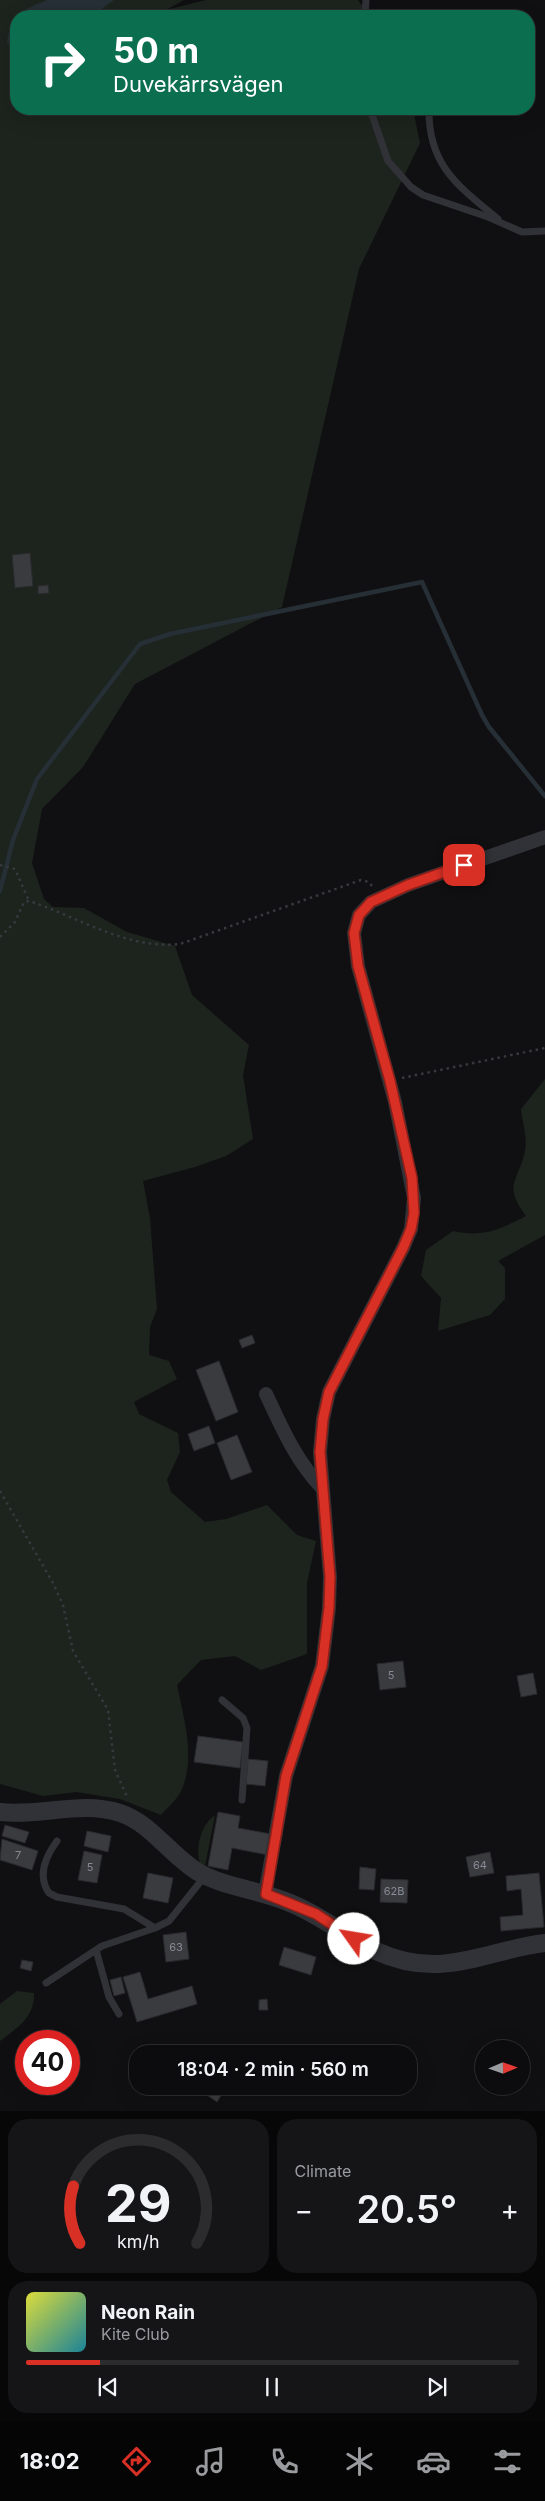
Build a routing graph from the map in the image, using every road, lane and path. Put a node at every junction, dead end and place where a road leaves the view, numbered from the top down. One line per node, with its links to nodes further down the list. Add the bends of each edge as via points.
1 (372, 115): 3 (lane, via 388,161 411,187 423,195)
2 (429, 115): 3 (lane, via 431,138 446,172)
3 (506, 225): 4 (lane, via 522,232)
4 (545, 232)
5 (545, 837): 7 (street)
6 (0, 865): 8 (path, via 14,869)
7 (376, 899): 8 (path, via 369,882 360,880 202,938 161,946 118,935); 11 (street, via 359,915 354,948)
8 (29, 901): 9 (path, via 24,902 15,922)
9 (0, 937)
10 (545, 1048): 11 (path)
11 (390, 1081): 13 (street, via 412,1178 412,1221 403,1248 329,1392 320,1452)
12 (266, 1394): 13 (street, via 305,1471)
13 (322, 1488): 21 (street, via 330,1577 322,1666 286,1776)
14 (0, 1491): 18 (path, via 53,1583 63,1605 73,1651 108,1710 115,1770 128,1801)
15 (222, 1700): 16 (lane, via 243,1718 247,1728)
16 (242, 1800)
17 (0, 1812): 18 (street, via 100,1809)
18 (126, 1815): 20 (street, via 145,1827 179,1859)
19 (57, 1841): 22 (lane, via 47,1854 44,1870 43,1881 48,1893 124,1909)
20 (206, 1876): 21 (street); 22 (lane, via 169,1921)
21 (266, 1894): 23 (street, via 310,1911 377,1951 408,1962 466,1961)
22 (155, 1928): 24 (lane)
23 (545, 1943)
24 (96, 1950): 25 (lane); 26 (lane, via 109,1997)
25 (46, 1983)
26 (120, 2014)

